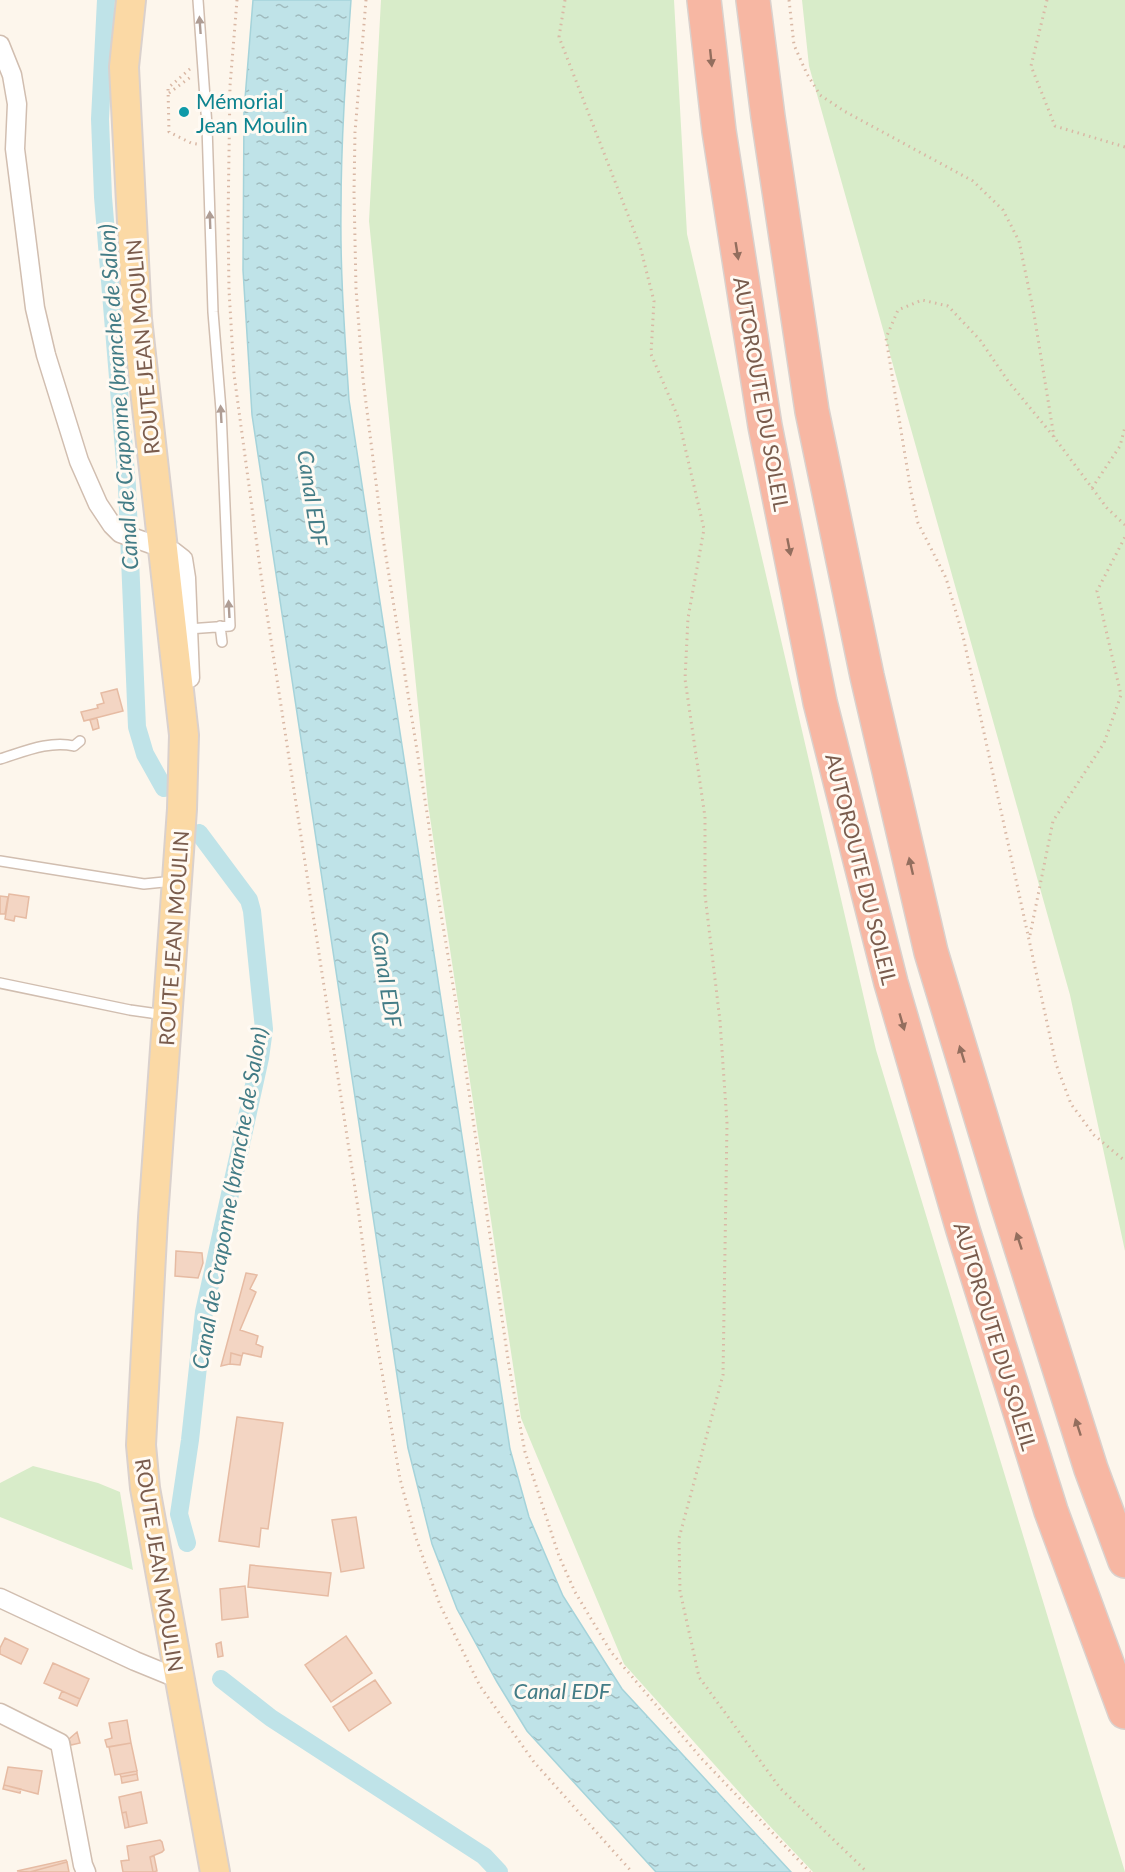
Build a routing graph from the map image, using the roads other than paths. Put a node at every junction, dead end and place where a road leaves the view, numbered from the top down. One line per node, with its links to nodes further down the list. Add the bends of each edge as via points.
1 (131, 0): 6 (main road, ROUTE JEAN MOULIN, via 124,67)
2 (198, 0): 7 (lane, one-way to 2, via 230,626)
3 (704, 0): 22 (highway, AUTOROUTE DU SOLEIL, one-way to 22, via 719,131 765,426 820,702 891,983 963,1230 1052,1511)
4 (753, 0): 17 (highway, one-way to 4, via 931,952 867,676 812,411)
5 (0, 45): 6 (street, via 12,75 15,149 35,308 46,355 79,461 98,504 120,533)
6 (150, 544): 8 (street, via 183,559); 12 (main road, ROUTE JEAN MOULIN, via 184,735)
7 (220, 626): 8 (lane); 9 (lane)
8 (188, 629): 12 (street, via 192,715)
9 (222, 642)
10 (80, 741): 11 (lane, via 74,746 63,743)
11 (0, 759)
12 (183, 771): 14 (main road, ROUTE JEAN MOULIN)
13 (0, 861): 14 (lane, via 144,884)
14 (177, 881): 16 (main road, ROUTE JEAN MOULIN)
15 (0, 983): 16 (lane)
16 (167, 1015): 21 (main road, ROUTE JEAN MOULIN, via 141,1445 144,1488)
17 (1091, 1468): 18 (highway, via 1119,1498); 19 (highway)
18 (1125, 1513)
19 (1125, 1561)
20 (0, 1598): 21 (street)
21 (179, 1679): 25 (main road, ROUTE JEAN MOULIN)
22 (1125, 1712)
23 (0, 1713): 24 (street, via 60,1743)
24 (85, 1868)
25 (215, 1872)

